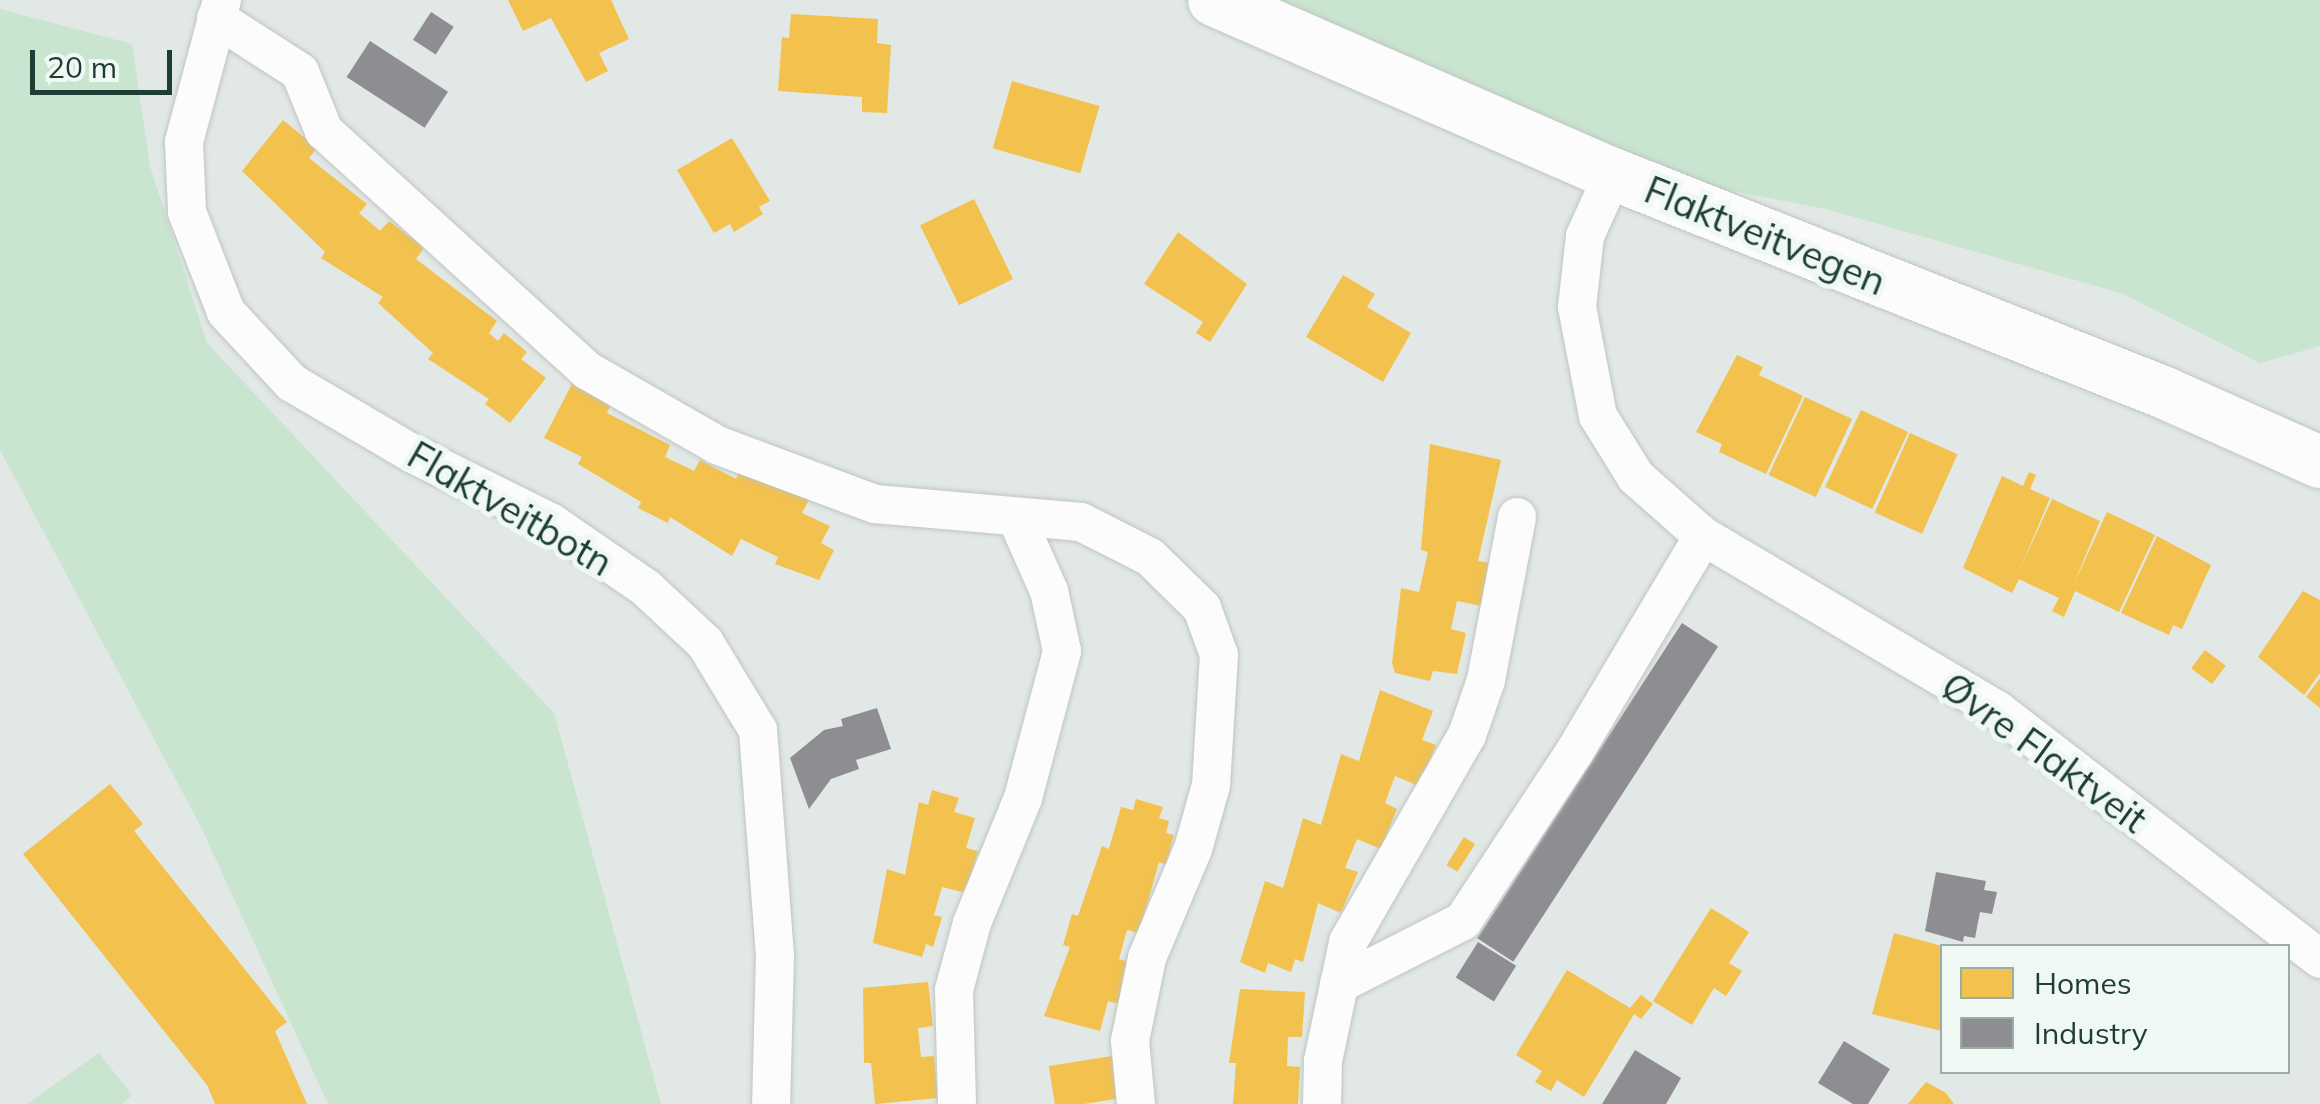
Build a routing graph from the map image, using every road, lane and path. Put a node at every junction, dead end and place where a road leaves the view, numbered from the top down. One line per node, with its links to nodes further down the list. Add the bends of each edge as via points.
1 (1214, 0): 3 (main road, Flaktveitvegen)
2 (219, 9): 6 (street, Flaktveitbotn, via 300,72 324,130 588,371 717,445 794,478 875,504); 10 (street, Flaktveitbotn, via 184,142 188,212 226,312 292,383 413,454 550,522 646,588 704,643 758,730 775,954)
3 (1612, 174): 4 (main road, Flaktveitvegen); 7 (street, Øvre Flaktveit, via 1585,236 1577,306 1598,416 1636,477)
4 (2320, 462)
5 (1518, 517): 9 (street, via 1486,680 1467,735 1348,942)
6 (1017, 519): 11 (street, via 1050,591 1062,652 1023,798 972,923 954,990); 12 (street, Flaktveitbotn, via 1080,522 1150,557 1202,608 1219,655 1211,785 1193,849 1147,958 1130,1042)
7 (1703, 536): 8 (street, Øvre Flaktveit, via 1997,710); 9 (street, via 1463,922)
8 (2320, 959)
9 (1339, 984): 13 (street)
10 (770, 1104)
11 (957, 1104)
12 (1136, 1104)
13 (1322, 1104)

